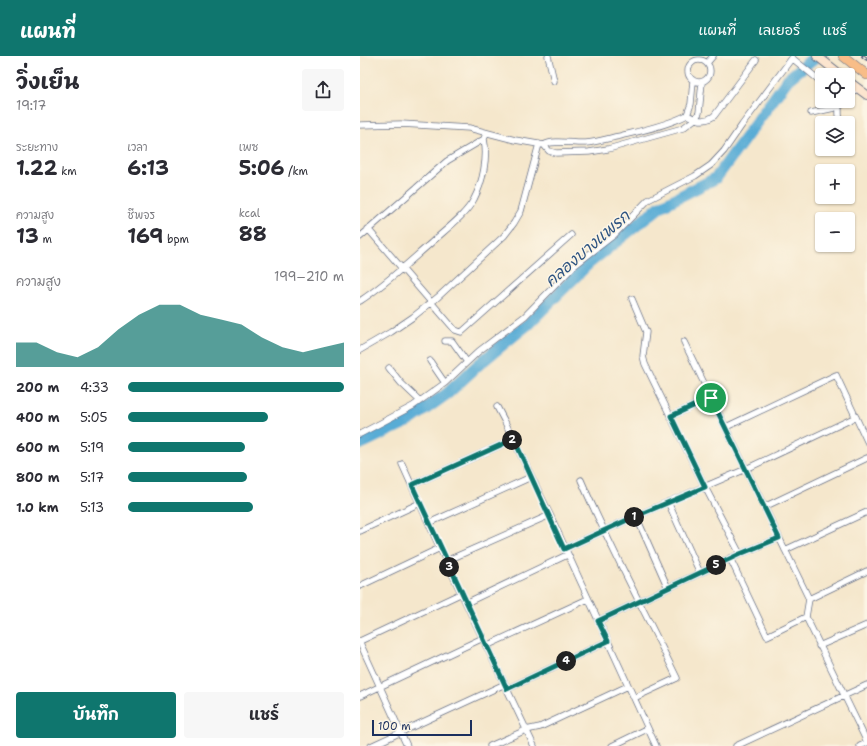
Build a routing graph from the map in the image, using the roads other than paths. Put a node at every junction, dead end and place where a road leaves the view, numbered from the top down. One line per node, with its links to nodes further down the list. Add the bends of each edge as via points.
1 (548, 56): 11 (street)
2 (713, 56): 7 (street)
3 (817, 56): 8 (main road)
4 (844, 56): 9 (highway)
5 (698, 58): 7 (street); 12 (street, via 688,68 688,74)
6 (756, 60): 19 (street, via 714,116 703,121)
7 (707, 63): 13 (street, via 710,74)
8 (828, 68)
9 (867, 75)
10 (815, 77): 35 (street, via 792,58 711,165 699,174 648,200 614,235 574,266 525,316)
11 (554, 81)
12 (693, 81): 13 (street); 18 (street, via 691,104)
13 (702, 82): 19 (street)
14 (857, 88): 15 (main road)
15 (867, 95)
16 (835, 108): 17 (street)
17 (811, 113)
18 (687, 115): 19 (street); 23 (street, via 589,143)
19 (696, 119): 23 (street, via 683,128 589,152 556,153)
20 (360, 125): 21 (street, via 449,126)
21 (486, 132): 22 (street); 23 (street)
22 (484, 139): 24 (street, via 448,161); 27 (street, via 486,159 474,199 454,222)
23 (541, 144): 30 (street, via 521,211 514,223 487,253)
24 (368, 229): 26 (street); 27 (street)
25 (571, 235): 30 (street, via 464,331 455,330)
26 (360, 237)
27 (403, 268): 29 (street); 30 (street)
28 (632, 299): 41 (street, via 646,332 643,356 645,364)
29 (360, 301)
30 (432, 302): 33 (street, via 391,332)
31 (445, 341): 35 (street, via 452,341)
32 (684, 342): 38 (street)
33 (360, 350)
34 (430, 361): 37 (street)
35 (467, 362): 37 (street)
36 (389, 368): 39 (street)
37 (445, 382): 39 (street)
38 (711, 398): 41 (street); 43 (street)
39 (420, 401): 44 (street)
40 (497, 407): 45 (street)
41 (671, 416): 53 (street)
42 (856, 417): 43 (street, via 836,375); 46 (street); 49 (street)
43 (726, 427): 49 (street)
44 (360, 434)
45 (514, 439): 50 (street); 52 (street)
46 (867, 441)
47 (867, 458): 56 (street)
48 (402, 464): 52 (street)
49 (746, 469): 53 (street); 56 (street)
50 (531, 477): 58 (street); 60 (street)
51 (581, 480): 62 (street)
52 (412, 485): 55 (street)
53 (705, 487): 54 (street); 67 (street)
54 (668, 502): 59 (street); 71 (street)
55 (420, 503): 60 (street); 61 (street)
56 (764, 507): 63 (street)
57 (867, 512): 65 (street)
58 (550, 515): 66 (street); 69 (street)
59 (636, 516): 62 (street); 73 (street)
60 (429, 523): 64 (street)
61 (360, 531)
62 (603, 531): 66 (street); 77 (street)
63 (779, 538): 65 (street); 67 (street)
64 (440, 548): 69 (street); 72 (street)
65 (785, 550): 76 (street)
66 (566, 552): 75 (street); 78 (street)
67 (740, 554): 68 (street)
68 (730, 558): 71 (street); 79 (street, via 767,636)
69 (446, 561): 74 (street)
70 (867, 571): 76 (street)
71 (700, 573): 73 (street)
72 (360, 586)
73 (668, 588): 77 (street)
74 (462, 593): 78 (street); 84 (street)
75 (588, 599): 80 (street); 85 (street)
76 (809, 599): 79 (street)
77 (640, 602): 80 (street); 93 (street, via 676,678)
78 (466, 603): 82 (street)
79 (806, 616): 86 (street)
80 (598, 621): 83 (street)
81 (867, 625): 86 (street)
82 (483, 638): 85 (street); 90 (street)
83 (608, 641): 88 (street); 89 (street)
84 (360, 642): 90 (street)
85 (486, 646): 88 (street)
86 (819, 646): 91 (street)
87 (867, 684): 91 (street)
88 (506, 686): 95 (street); 96 (street)
89 (628, 686): 93 (street); 95 (street, via 540,727)
90 (380, 687): 92 (street); 96 (street)
91 (845, 694): 97 (street); 104 (street)
92 (360, 696)
93 (634, 698): 94 (street)
94 (647, 729): 102 (street); 103 (street)
95 (526, 730): 100 (street); 101 (street)
96 (400, 732): 98 (street); 99 (street)
97 (867, 742): 105 (street)
98 (371, 746)
99 (407, 746)
100 (490, 746)
101 (534, 746)
102 (612, 746)
103 (656, 746)
104 (736, 746)
105 (860, 746)

